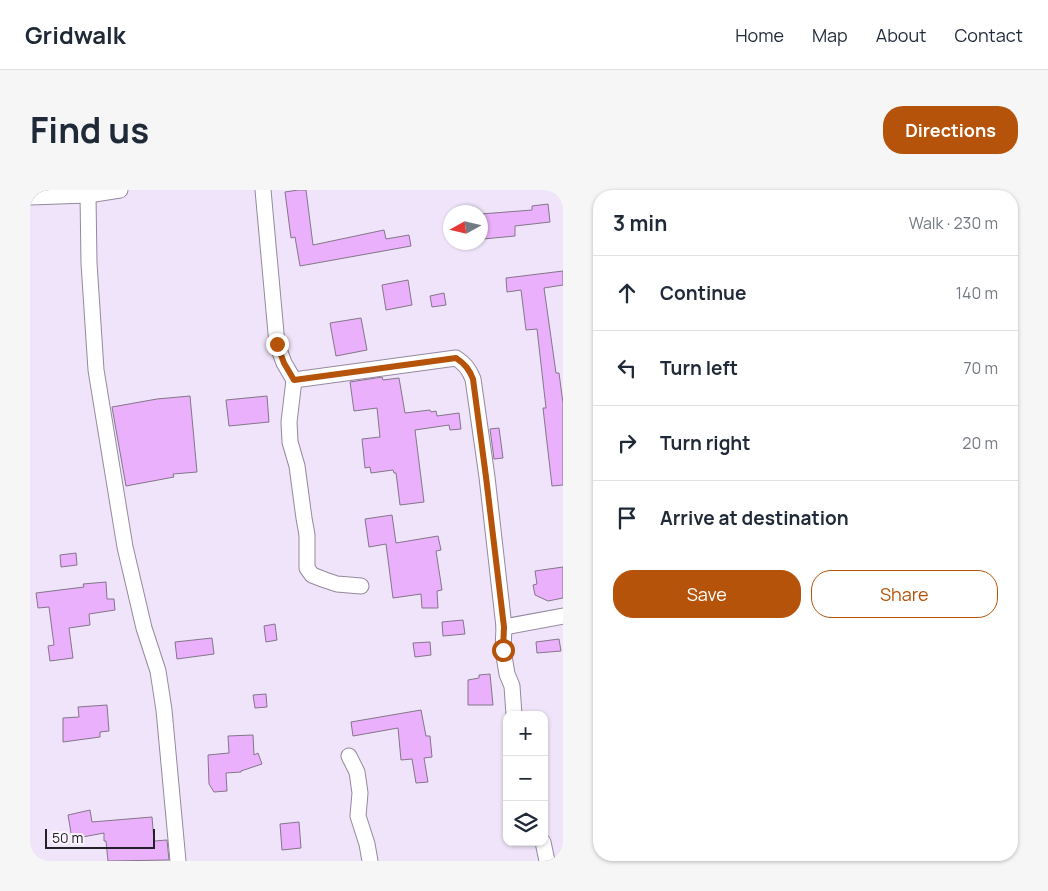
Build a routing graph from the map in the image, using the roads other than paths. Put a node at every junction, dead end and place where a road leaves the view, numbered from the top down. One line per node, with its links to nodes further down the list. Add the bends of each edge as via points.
1 (120, 190): 3 (street)
2 (263, 190): 5 (street, via 277,344)
3 (88, 195): 4 (street); 12 (street, via 96,370 125,547 158,671)
4 (30, 197)
5 (294, 380): 6 (street, via 290,442 297,466 307,536 307,568 312,575 325,580); 8 (street, via 456,358 470,370)
6 (361, 586)
7 (563, 616): 8 (street)
8 (504, 627): 9 (street, via 503,650 512,686)
9 (514, 711)
10 (349, 756): 13 (street, via 356,772 360,793 358,816)
11 (545, 846): 14 (street)
12 (178, 861)
13 (370, 861)
14 (547, 861)

